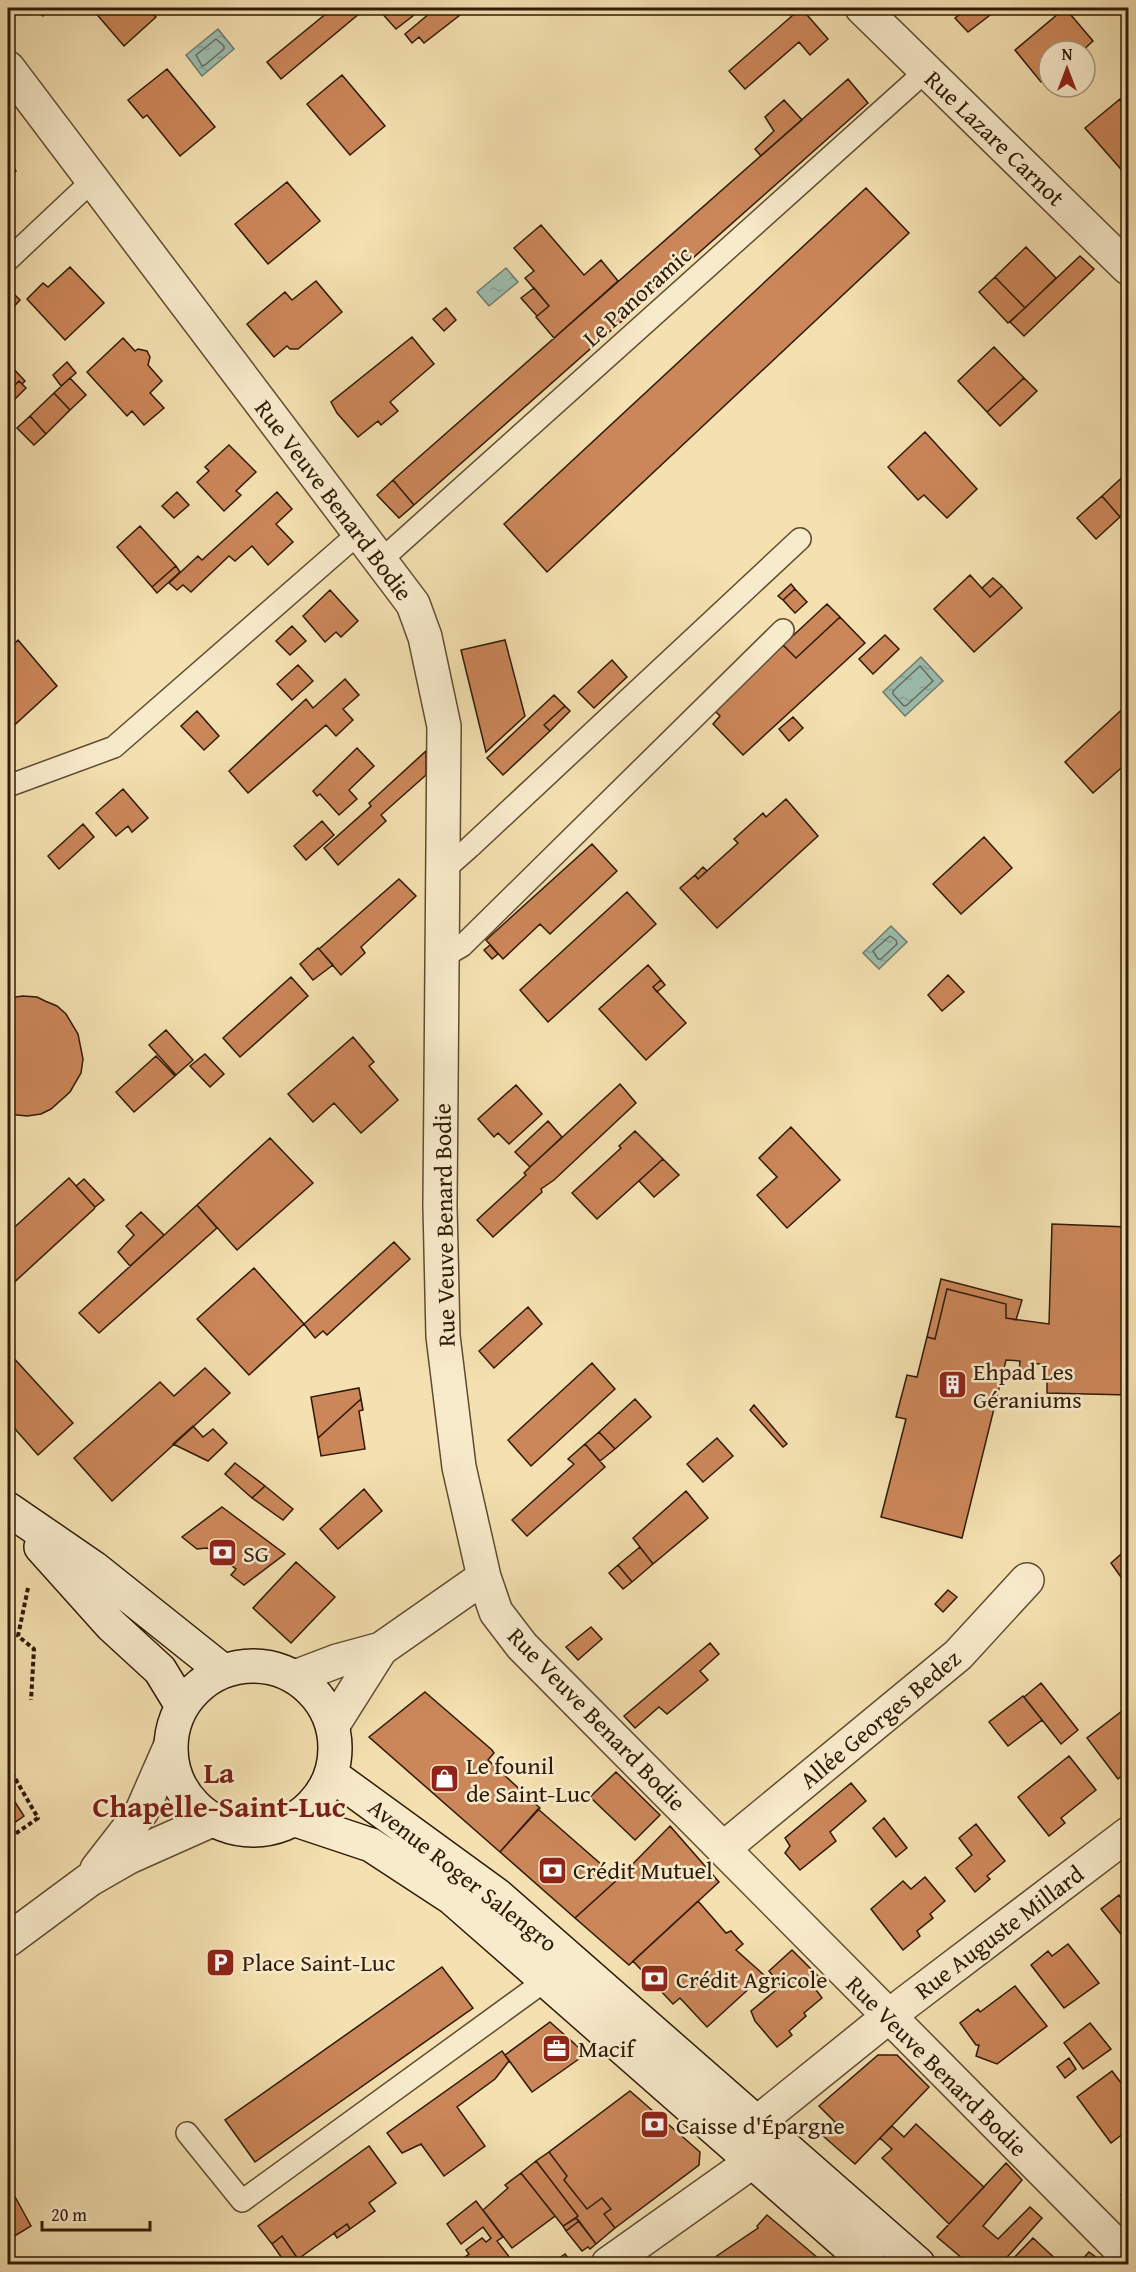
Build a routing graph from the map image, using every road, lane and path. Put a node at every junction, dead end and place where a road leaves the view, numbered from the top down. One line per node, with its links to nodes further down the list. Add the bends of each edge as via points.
1 (862, 8): 3 (street, Rue Lazare Carnot)
2 (10, 77): 4 (street, Rue Veuve Benard Bodie)
3 (917, 78): 6 (street, Rue Lazare Carnot); 9 (lane, Le Panoramic)
4 (93, 180): 5 (lane); 7 (street, Rue Veuve Benard Bodie)
5 (8, 260)
6 (1128, 268)
7 (359, 533): 9 (street, Rue Veuve Benard Bodie); 11 (lane, via 114,747)
8 (800, 539): 12 (lane)
9 (390, 553): 12 (street, Rue Veuve Benard Bodie, via 425,637 444,726)
10 (783, 630): 13 (lane, via 462,946)
11 (8, 786)
12 (444, 870): 13 (street, Rue Veuve Benard Bodie)
13 (443, 957): 15 (street, Rue Veuve Benard Bodie, via 443,1336 459,1467)
14 (8, 1509): 19 (street, via 94,1568); 22 (street, via 111,1625 160,1670)
15 (484, 1577): 18 (street); 31 (street, Rue Veuve Benard Bodie, via 496,1612 522,1646)
16 (1027, 1580): 31 (street, Allée Georges Bedez, via 958,1655)
17 (28, 1587): 21 (path, via 18,1636 34,1649)
18 (381, 1649): 20 (street); 23 (street)
19 (224, 1671): 20 (street, via 248,1666 272,1668); 22 (street, via 200,1685)
20 (295, 1677): 23 (street, via 325,1706)
21 (31, 1700)
22 (182, 1706): 24 (street, via 173,1726)
23 (333, 1725): 26 (street, via 337,1750)
24 (170, 1748): 27 (street, via 181,1790); 32 (street, via 142,1811)
25 (8, 1766): 30 (path, via 38,1818)
26 (332, 1774): 28 (street, via 324,1792); 34 (street, Avenue Roger Salengro, via 497,1895)
27 (212, 1820): 28 (street, via 233,1829 254,1831); 32 (street, via 129,1857)
28 (296, 1820): 34 (street, Avenue Roger Salengro, via 371,1845)
29 (1128, 1834): 35 (street, Rue Auguste Millard)
30 (8, 1839)
31 (724, 1848): 35 (street, Rue Veuve Benard Bodie)
32 (89, 1880): 33 (street)
33 (8, 1940)
34 (555, 1967): 36 (street, Avenue Roger Salengro); 37 (lane, via 242,2202); 38 (street, Avenue Roger Salengro)
35 (888, 2017): 36 (street, Rue Auguste Millard); 39 (street, Rue Veuve Benard Bodie)
36 (758, 2122): 38 (street); 42 (street, Avenue Roger Salengro)
37 (187, 2133)
38 (753, 2161): 40 (street); 41 (street, Avenue Roger Salengro)
39 (1128, 2258)
40 (608, 2265)
41 (869, 2265)
42 (918, 2265)

